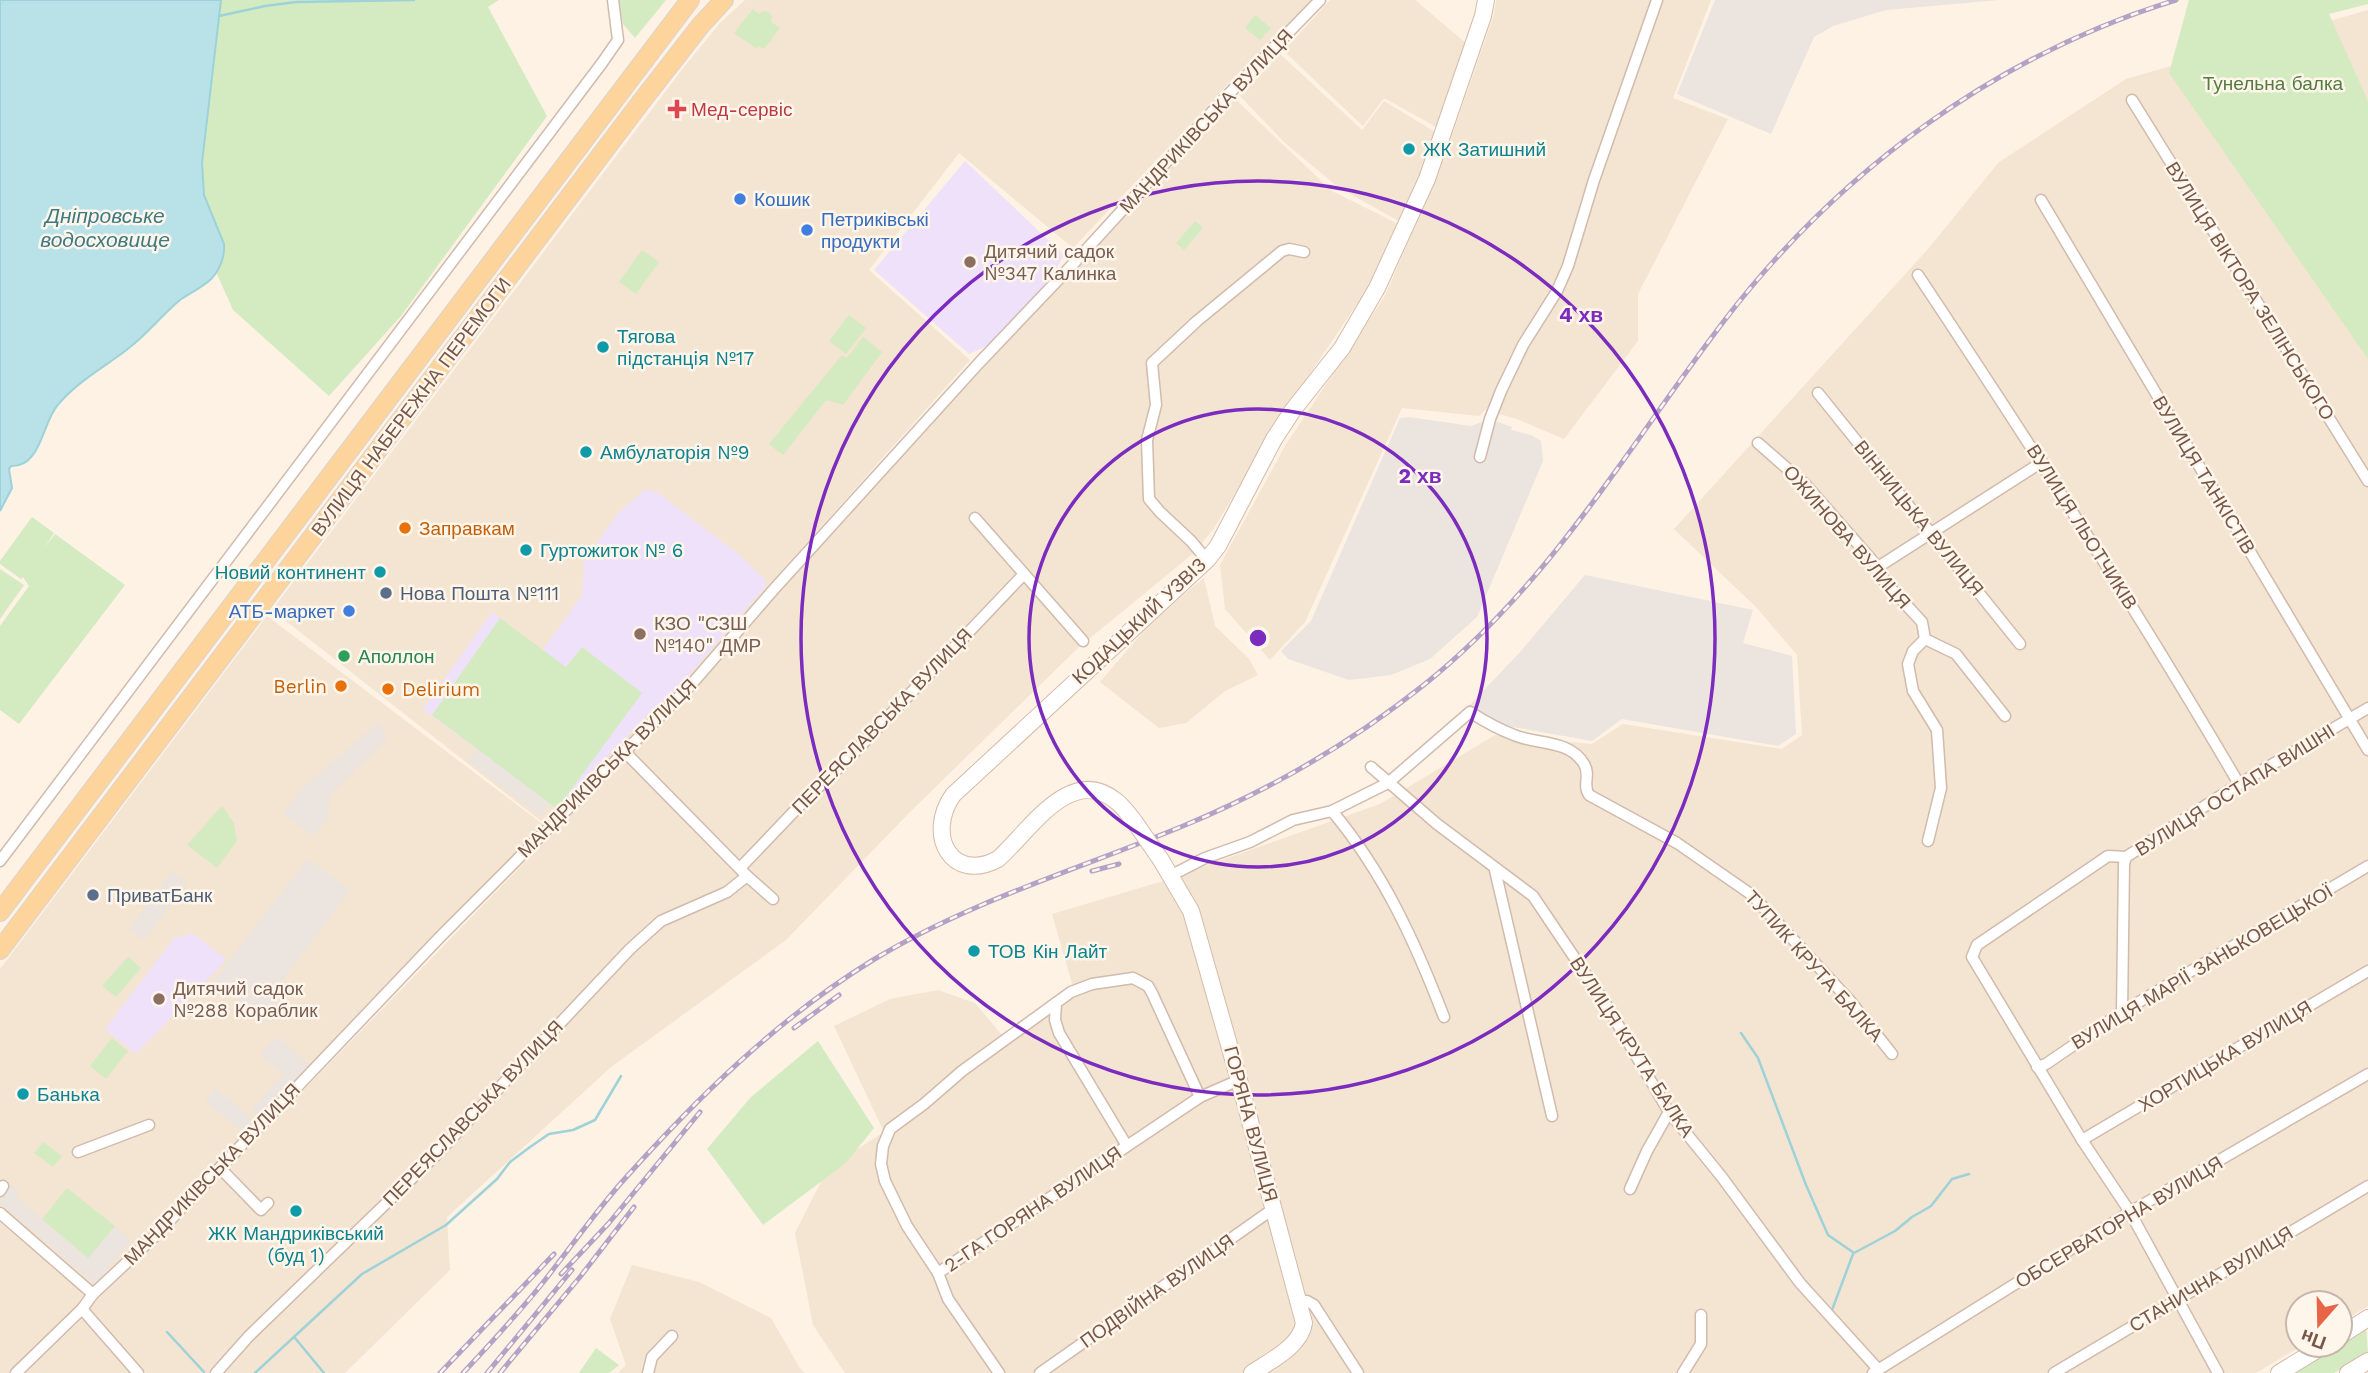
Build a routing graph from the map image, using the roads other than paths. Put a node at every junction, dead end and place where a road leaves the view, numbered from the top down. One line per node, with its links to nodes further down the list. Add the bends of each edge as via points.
1 (613, 0): 38 (street, via 618,40 597,70)
2 (690, 0): 17 (main road, ВУЛИЦЯ НАБЕРЕЖНА ПЕРЕМОГИ)
3 (724, 0): 19 (main road, ВУЛИЦЯ НАБЕРЕЖНА ПЕРЕМОГИ)
4 (1320, 0): 30 (street, МАНДРИКІВСЬКА ВУЛИЦЯ, via 982,360 690,686)
5 (1486, 0): 20 (street, КОДАЦЬКИЙ УЗВІЗ, via 1431,169 1377,288 1342,348 1293,410)
6 (1657, 0): 13 (street, via 1568,266 1523,345 1490,419)
7 (2132, 100): 15 (street, ВУЛИЦЯ ВІКТОРА ЗЕЛІНСЬКОГО)
8 (2041, 200): 28 (street, ВУЛИЦЯ ТАНКІСТІВ)
9 (1304, 252): 20 (street, via 1282,251 1152,363 1156,405 1147,440 1149,499)
10 (1919, 275): 14 (street, ВУЛИЦЯ ЛЬОТЧИКІВ)
11 (1818, 393): 18 (street, ВІННИЦЬКА ВУЛИЦЯ)
12 (1758, 443): 21 (street, ОЖИНОВА ВУЛИЦЯ, via 1806,485)
13 (1480, 457)
14 (2042, 462): 18 (street); 33 (street, ВУЛИЦЯ ЛЬОТЧИКІВ)
15 (2368, 481)
16 (975, 518): 22 (street)
17 (291, 528): 19 (main road); 44 (main road, ВУЛИЦЯ НАБЕРЕЖНА ПЕРЕМОГИ)
18 (1931, 532): 21 (street); 25 (street, ВІННИЦЬКА ВУЛИЦЯ)
19 (309, 541): 45 (main road, ВУЛИЦЯ НАБЕРЕЖНА ПЕРЕМОГИ)
20 (1207, 560): 37 (street, КОДАЦЬКИЙ УЗВІЗ, bridge, via 953,795 940,829 947,851 955,859 976,866 988,864 1046,808 1070,793 1091,790 1118,802)
21 (1878, 567): 23 (street, ОЖИНОВА ВУЛИЦЯ, via 1885,582 1922,622)
22 (1024, 574): 24 (street); 41 (street, ПЕРЕЯСЛАВСЬКА ВУЛИЦЯ, via 805,800)
23 (1925, 639): 27 (street, via 1956,654); 35 (street, via 1908,663 1913,691 1937,730 1941,788)
24 (1083, 641)
25 (2020, 644)
26 (2368, 708): 28 (street, ВУЛИЦЯ ОСТАПА ВИШНІ)
27 (2005, 716)
28 (2350, 720): 29 (street, ВУЛИЦЯ ТАНКІСТІВ); 33 (street, ВУЛИЦЯ ОСТАПА ВИШНІ)
29 (2368, 750)
30 (624, 751): 41 (street); 61 (street, МАНДРИКІВСЬКА ВУЛИЦЯ)
31 (1371, 767): 32 (street)
32 (1388, 783): 34 (street); 40 (street, ВУЛИЦЯ КРУТА БАЛКА); 50 (street, ТУПИК КРУТА БАЛКА, via 1470,712 1517,737 1568,750 1586,767 1588,795 1677,843 1752,895 1851,1002)
33 (2239, 784): 36 (street, ВУЛИЦЯ ОСТАПА ВИШНІ)
34 (1332, 811): 42 (street, via 1293,820); 49 (street, via 1377,871)
35 (1928, 841)
36 (2126, 857): 48 (street, ВУЛИЦЯ ОСТАПА ВИШНІ); 51 (street, via 2108,856 1974,948 1974,961)
37 (1160, 860): 42 (street, ГОРЯНА ВУЛИЦЯ)
38 (0, 862)
39 (2368, 866): 48 (street, ВУЛИЦЯ МАРІЇ ЗАНЬКОВЕЦЬКОЇ)
40 (1495, 870): 55 (street, ВУЛИЦЯ КРУТА БАЛКА, via 1533,896 1550,919); 56 (street)
41 (744, 872): 43 (street); 81 (street, ПЕРЕЯСЛАВСЬКА ВУЛИЦЯ, via 727,892 662,920 630,949 435,1156)
42 (1170, 876): 53 (street, ГОРЯНА ВУЛИЦЯ, via 1191,911)
43 (773, 899)
44 (0, 912)
45 (0, 950)
46 (2368, 971): 58 (street, ХОРТИЦЬКА ВУЛИЦЯ)
47 (1056, 1003): 54 (street, 2-ГА ГОРЯНА ВУЛИЦЯ, via 1093,984 1141,981 1152,993); 59 (street, 2-ГА ГОРЯНА ВУЛИЦЯ, via 1059,1033); 68 (street, 2-ГА ГОРЯНА ВУЛИЦЯ, via 890,1129 882,1155 885,1181)
48 (2122, 1012): 51 (street, ВУЛИЦЯ МАРІЇ ЗАНЬКОВЕЦЬКОЇ)
49 (1444, 1017)
50 (1892, 1054)
51 (2037, 1067): 58 (street)
52 (2368, 1074): 66 (street, ОБСЕРВАТОРНА ВУЛИЦЯ)
53 (1240, 1080): 54 (street, 2-ГА ГОРЯНА ВУЛИЦЯ); 65 (street, ГОРЯНА ВУЛИЦЯ)
54 (1200, 1097): 59 (street, 2-ГА ГОРЯНА ВУЛИЦЯ)
55 (1669, 1112): 63 (street); 78 (street, ВУЛИЦЯ КРУТА БАЛКА, via 1800,1283)
56 (1552, 1116)
57 (149, 1125): 60 (street)
58 (2082, 1140): 66 (street)
59 (1128, 1146): 68 (street, 2-ГА ГОРЯНА ВУЛИЦЯ)
60 (78, 1152)
61 (220, 1168): 64 (street, via 261,1210); 69 (street, МАНДРИКІВСЬКА ВУЛИЦЯ)
62 (2368, 1186): 70 (street, СТАНИЧНА ВУЛИЦЯ)
63 (1630, 1189)
64 (268, 1203)
65 (1273, 1209): 71 (street, ГОРЯНА ВУЛИЦЯ); 84 (street, ПОДВІЙНА ВУЛИЦЯ)
66 (2130, 1212): 70 (street); 78 (street, ОБСЕРВАТОРНА ВУЛИЦЯ)
67 (0, 1213): 69 (street)
68 (938, 1273): 83 (street, 2-ГА ГОРЯНА ВУЛИЦЯ, via 948,1298)
69 (93, 1294): 72 (street, МАНДРИКІВСЬКА ВУЛИЦЯ)
70 (2178, 1298): 77 (street); 88 (street, СТАНИЧНА ВУЛИЦЯ)
71 (1300, 1301): 85 (street, ГОРЯНА ВУЛИЦЯ, via 1304,1323 1299,1337); 86 (street, via 1314,1306)
72 (82, 1309): 79 (street, МАНДРИКІВСЬКА ВУЛИЦЯ); 80 (street)
73 (1701, 1315): 87 (street, via 1701,1344)
74 (672, 1336): 82 (street, via 652,1357)
75 (2302, 1359): 89 (street)
76 (2368, 1361): 90 (street)
77 (2215, 1368)
78 (1875, 1371)
79 (16, 1373)
80 (138, 1373)
81 (216, 1373)
82 (648, 1373)
83 (999, 1373)
84 (1040, 1373)
85 (1252, 1373)
86 (1358, 1373)
87 (1683, 1373)
88 (2054, 1373)
89 (2279, 1373)
90 (2348, 1373)

